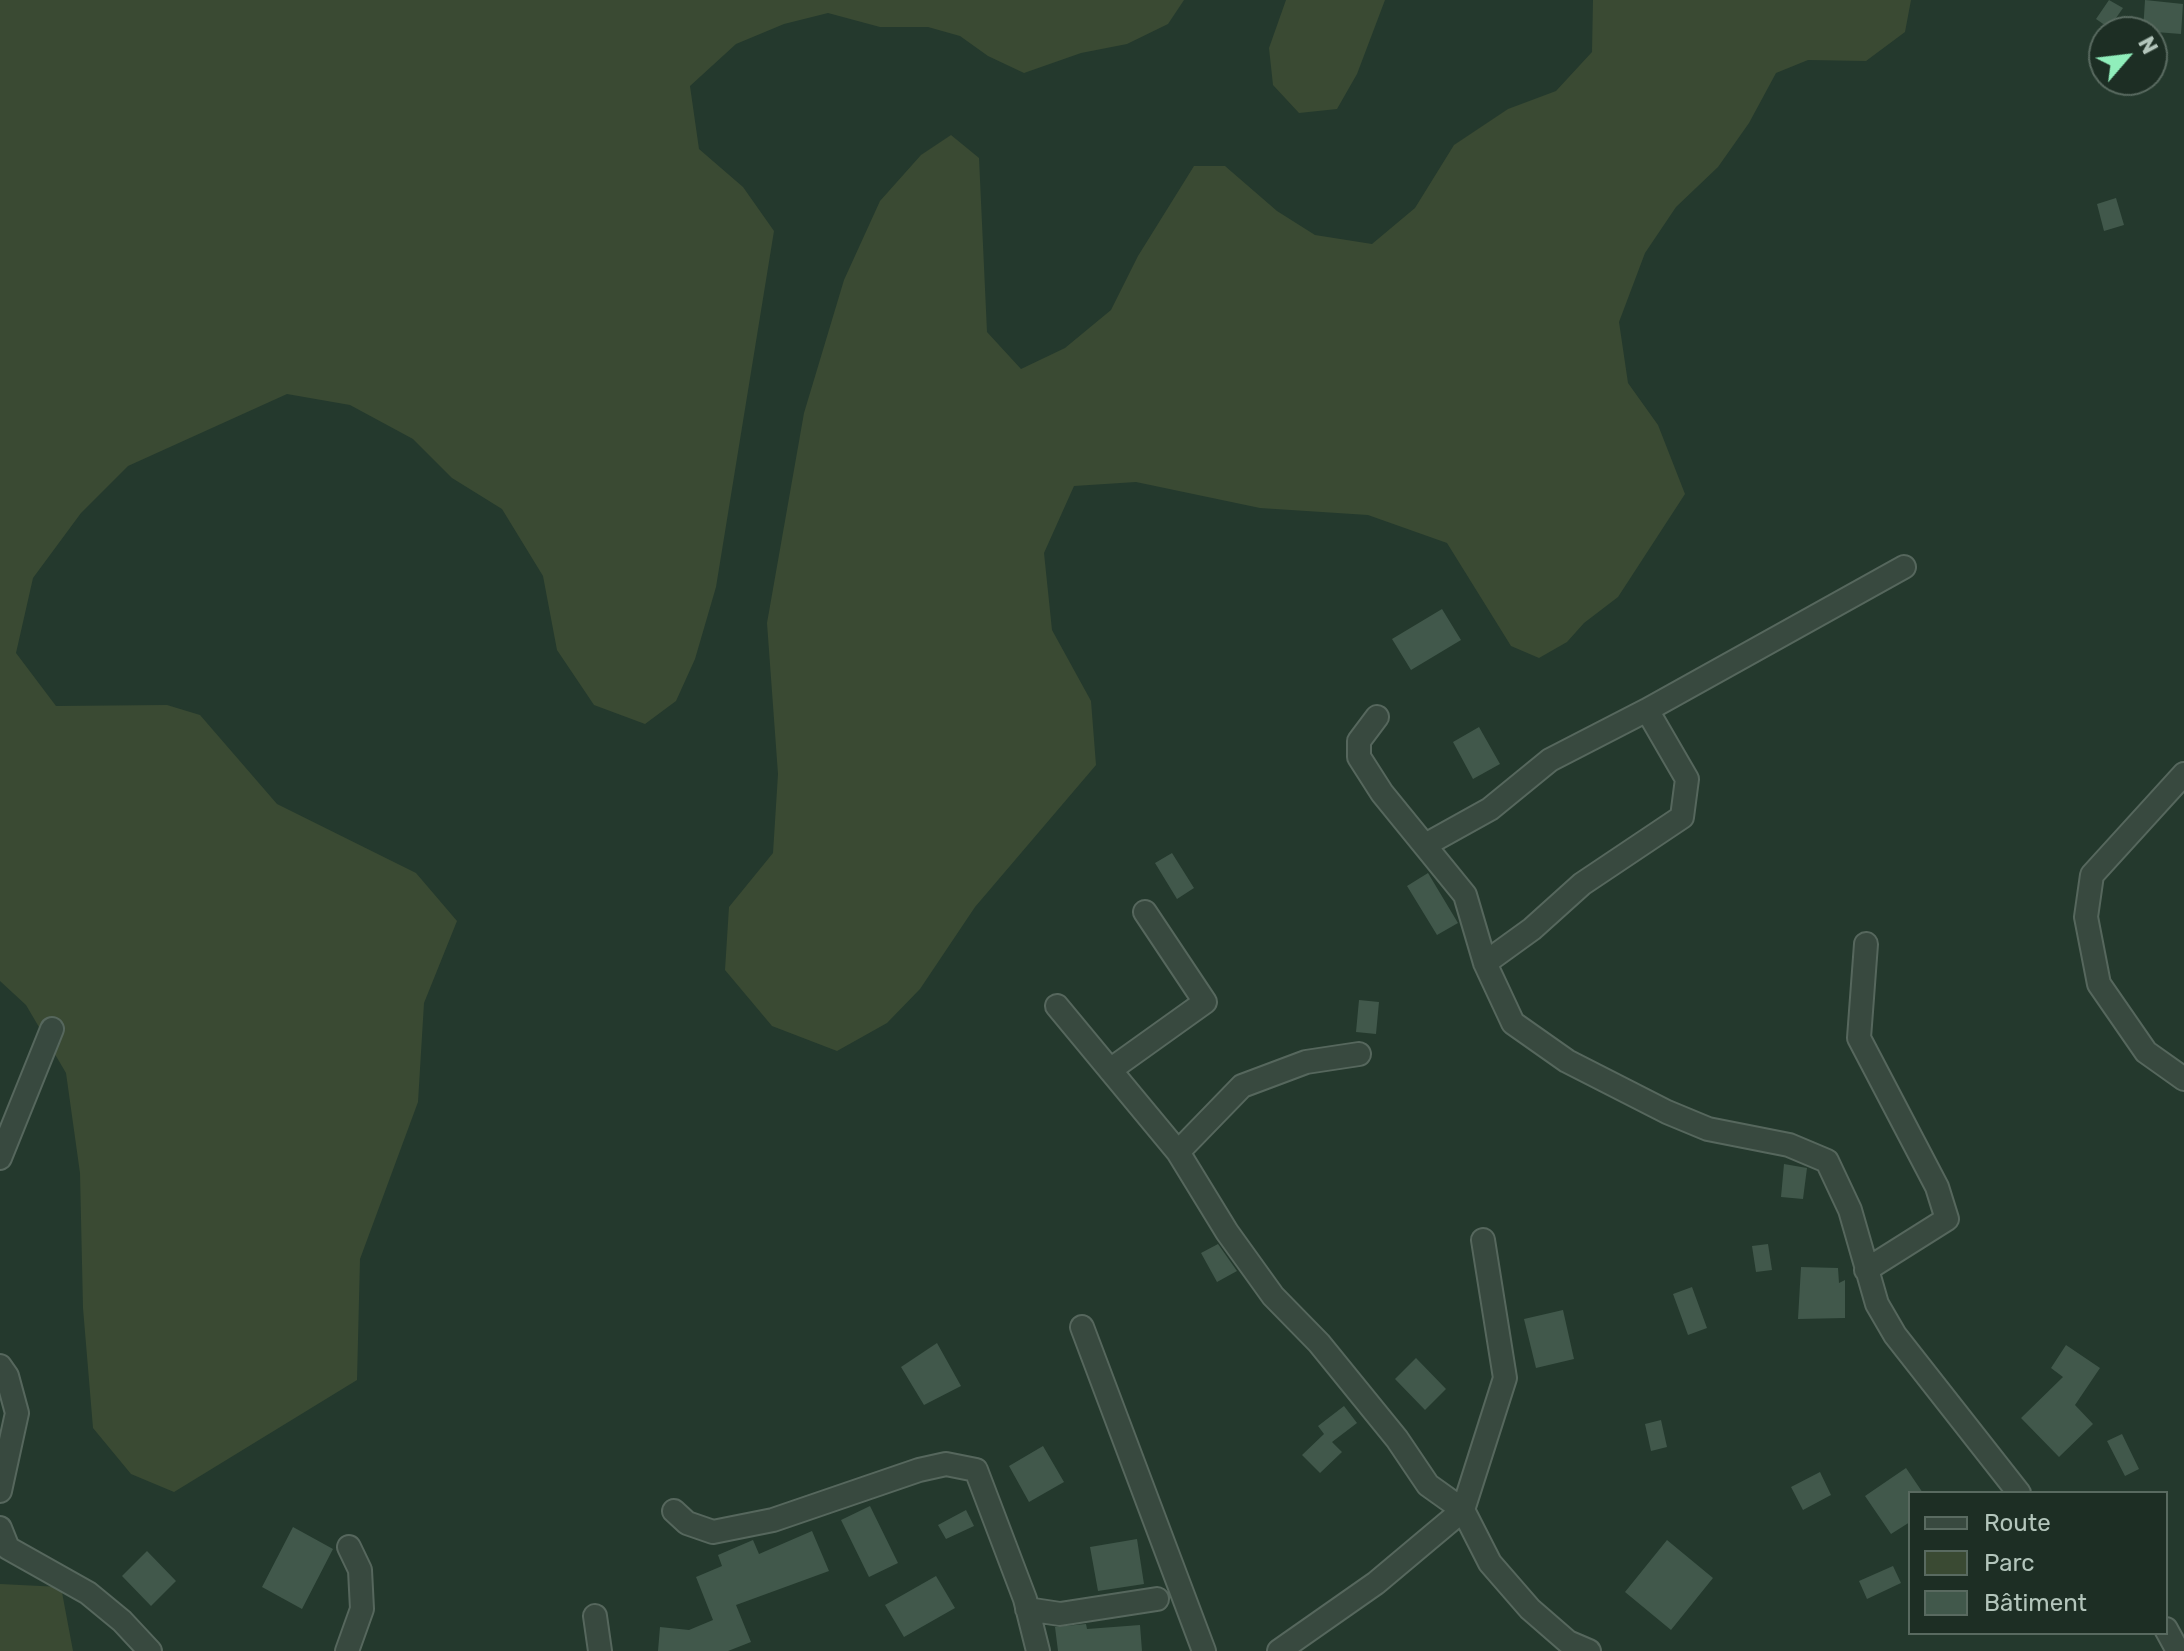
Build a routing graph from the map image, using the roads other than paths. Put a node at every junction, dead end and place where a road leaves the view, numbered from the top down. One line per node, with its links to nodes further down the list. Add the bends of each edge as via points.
1 (1904, 567): 2 (street)
2 (1647, 710): 5 (street, via 1550,760 1490,809); 8 (street, via 1687,779 1682,817 1582,884)
3 (1377, 717): 5 (street, via 1359,741 1359,757 1382,793)
4 (2184, 774): 13 (street, via 2092,875 2086,917 2099,984 2146,1052)
5 (1427, 844): 8 (street, via 1465,895)
6 (1145, 912): 12 (street, via 1205,1002)
7 (1866, 944): 17 (street, via 1859,1038 1930,1173 1947,1219)
8 (1485, 963): 17 (street, via 1513,1023 1567,1061 1708,1129 1789,1145 1827,1161 1850,1210)
9 (1057, 1006): 12 (street)
10 (52, 1029): 15 (street)
11 (1359, 1054): 14 (street, via 1306,1062 1242,1086)
12 (1110, 1070): 14 (street)
13 (2184, 1079)
14 (1178, 1152): 22 (street, via 1273,1296 1347,1377 1428,1485)
15 (0, 1158)
16 (1483, 1240): 22 (street, via 1505,1378)
17 (1866, 1270): 21 (street, via 1895,1335)
18 (1082, 1327): 34 (street)
19 (0, 1366): 20 (street, via 17,1413)
20 (0, 1491)
21 (2017, 1491)
22 (1463, 1510): 35 (street, via 1376,1583); 36 (street, via 1490,1563 1530,1609 1568,1642)
23 (674, 1511): 27 (street, via 687,1523 713,1532 773,1520 919,1470 946,1464 976,1470)
24 (0, 1528): 30 (street, via 8,1548 88,1593)
25 (349, 1547): 31 (street, via 360,1570 362,1609)
26 (1157, 1599): 27 (street, via 1060,1614)
27 (1027, 1609): 33 (street)
28 (595, 1616): 32 (street)
29 (2168, 1633): 37 (street)
30 (150, 1651)
31 (347, 1651)
32 (600, 1651)
33 (1038, 1651)
34 (1204, 1651)
35 (1279, 1651)
36 (1589, 1651)
37 (2178, 1651)

